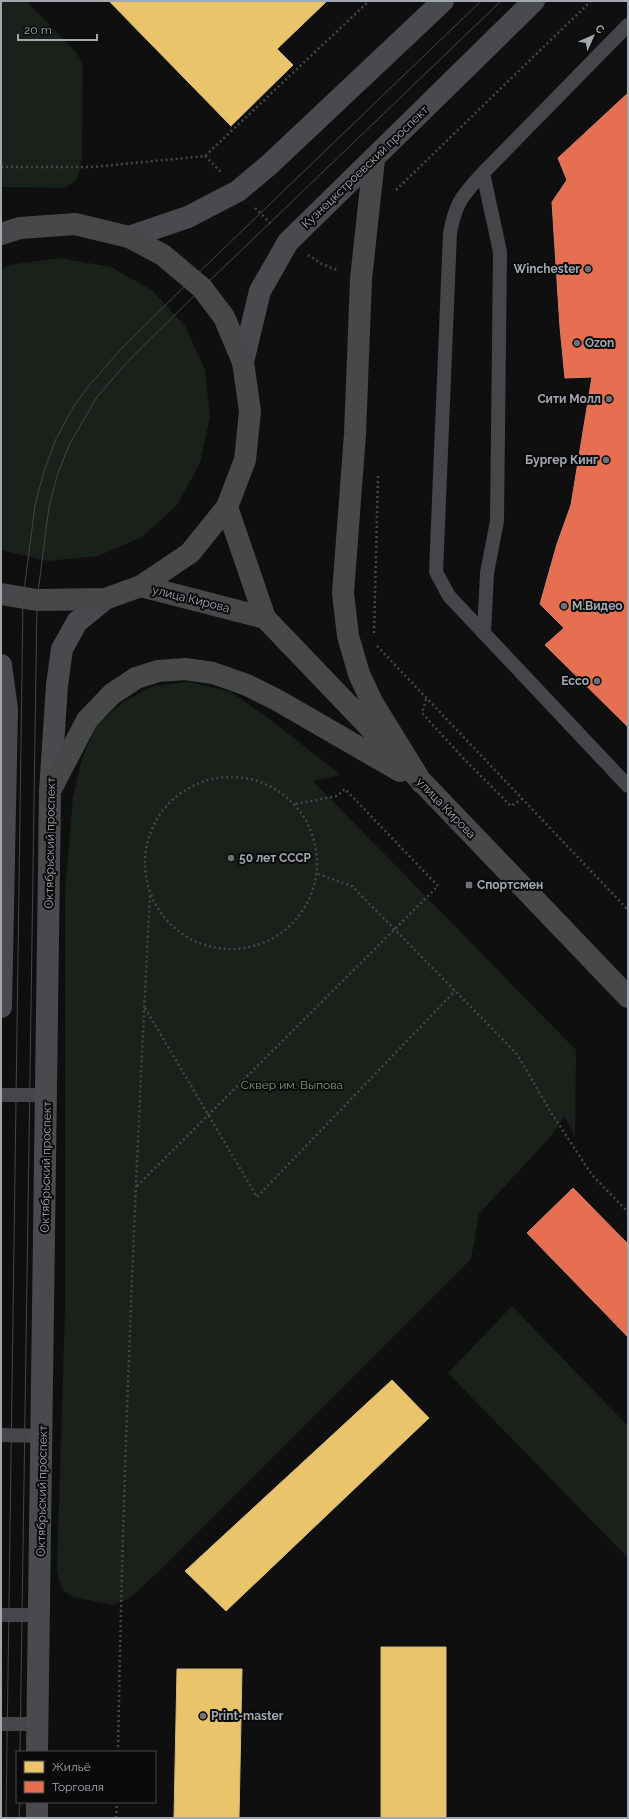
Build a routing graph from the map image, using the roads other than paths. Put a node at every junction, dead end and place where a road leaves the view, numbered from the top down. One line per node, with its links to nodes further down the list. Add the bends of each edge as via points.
1 (443, 1): 7 (main road, via 269,165 238,191 188,217)
2 (534, 1): 4 (main road, Кузнецкстроевский проспект)
3 (628, 25): 5 (lane)
4 (374, 159): 8 (main road, Кузнецкстроевский проспект, via 288,242 260,291); 16 (main road, via 361,279 355,434 343,593 348,636 359,674 372,702)
5 (483, 173): 14 (lane, via 500,252 497,521 487,573); 14 (lane, via 462,196 454,212 450,233 436,572 449,596)
6 (7, 230): 7 (main road, via 75,224)
7 (129, 237): 8 (main road, via 163,254 202,288 224,317)
8 (243, 362): 9 (main road, via 250,411 245,460)
9 (227, 506): 10 (main road, via 190,553); 13 (main road, улица Кирова)
10 (141, 586): 12 (main road); 13 (main road, улица Кирова)
11 (1, 594): 12 (main road, via 37,600)
12 (105, 599): 18 (main road, Октябрьский проспект, via 77,622 62,648)
13 (264, 618): 16 (main road, улица Кирова)
14 (484, 633): 17 (lane)
15 (1, 665): 20 (main road, via 7,709)
16 (422, 783): 18 (main road, via 253,688 213,673 185,669 158,671 136,678 112,694 87,720); 19 (main road, улица Кирова)
17 (628, 786)
18 (50, 791): 22 (main road, Октябрьский проспект)
19 (628, 997)
20 (1, 1006)
21 (1, 1095): 22 (lane)
22 (47, 1095): 24 (main road, Октябрьский проспект)
23 (1, 1436): 24 (lane)
24 (43, 1436): 26 (main road, Октябрьский проспект)
25 (1, 1615): 26 (lane)
26 (40, 1615): 28 (main road, Октябрьский проспект)
27 (1, 1724): 28 (lane)
28 (38, 1724): 29 (main road, Октябрьский проспект)
29 (37, 1751)
30 (37, 1803): 31 (main road)
31 (37, 1818)

